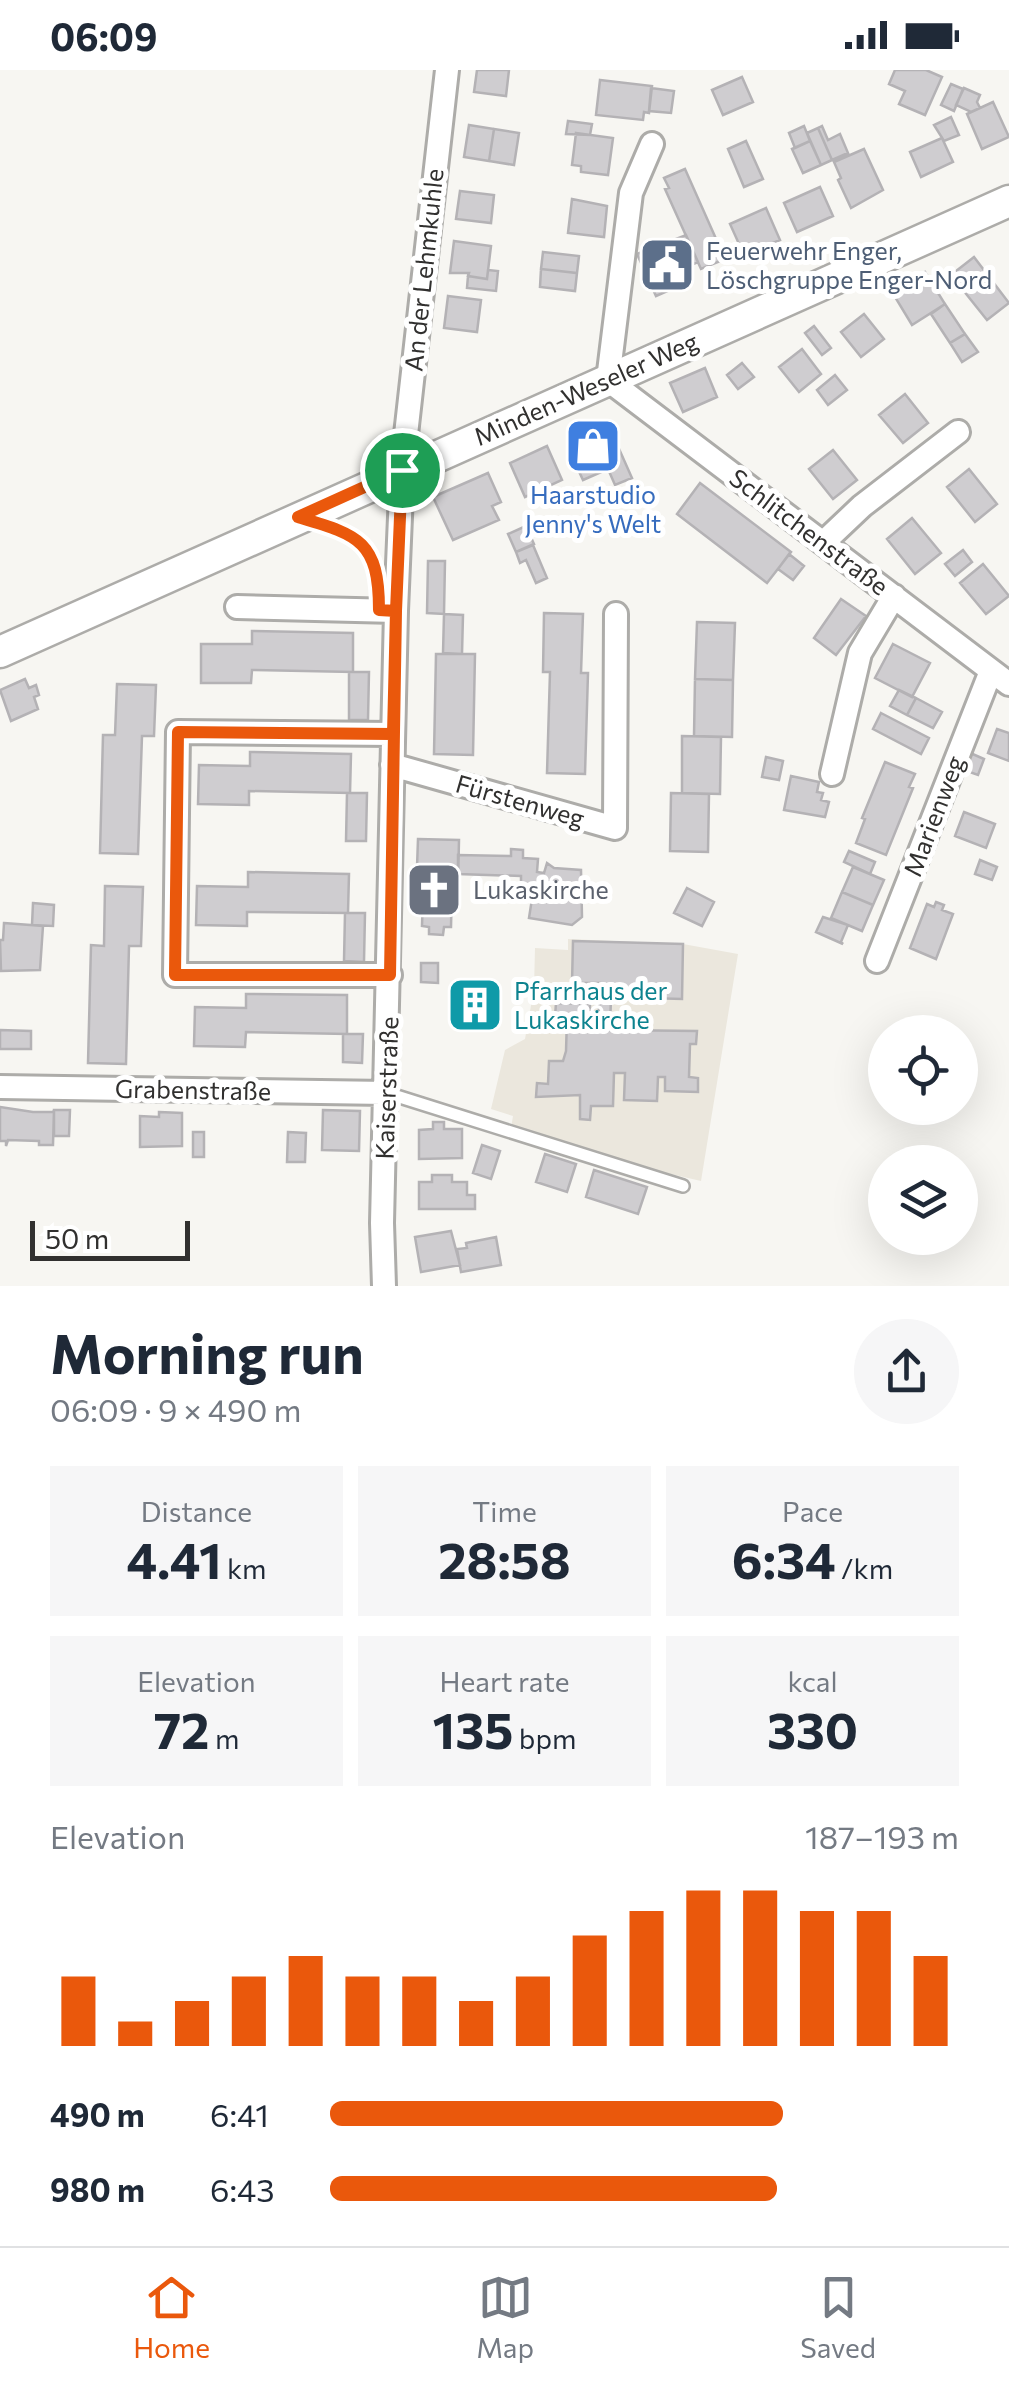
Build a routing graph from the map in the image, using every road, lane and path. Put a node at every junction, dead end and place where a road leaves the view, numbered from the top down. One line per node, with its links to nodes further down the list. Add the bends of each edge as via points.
1 (447, 70): 6 (street, An der Lehmkuhle)
2 (652, 144): 4 (street, via 631,193)
3 (1009, 201): 4 (street, Minden-Weseler Weg)
4 (608, 380): 6 (street, Minden-Weseler Weg); 8 (street, Schlitchenstraße)
5 (958, 432): 8 (street)
6 (402, 470): 7 (street, Minden-Weseler Weg); 11 (street, Kaiserstraße)
7 (298, 517): 11 (path, via 362,543 374,560); 13 (street, Minden-Weseler Weg)
8 (824, 542): 9 (street, Schlitchenstraße)
9 (894, 596): 14 (street, Schlitchenstraße); 17 (street, via 860,653)
10 (237, 607): 11 (street)
11 (387, 610): 15 (street, Kaiserstraße)
12 (616, 614): 16 (street, Fürstenweg, via 615,828)
13 (0, 652)
14 (1000, 678): 18 (street, Marienweg)
15 (393, 734): 16 (street, Kaiserstraße); 19 (street, via 178,732 176,863 175,975)
16 (392, 766): 19 (street, Kaiserstraße)
17 (832, 774)
18 (878, 961)
19 (390, 975): 21 (street, Kaiserstraße)
20 (0, 1087): 21 (street, Grabenstraße)
21 (387, 1093): 22 (lane); 23 (street, Kaiserstraße)
22 (683, 1186)
23 (384, 1286)

